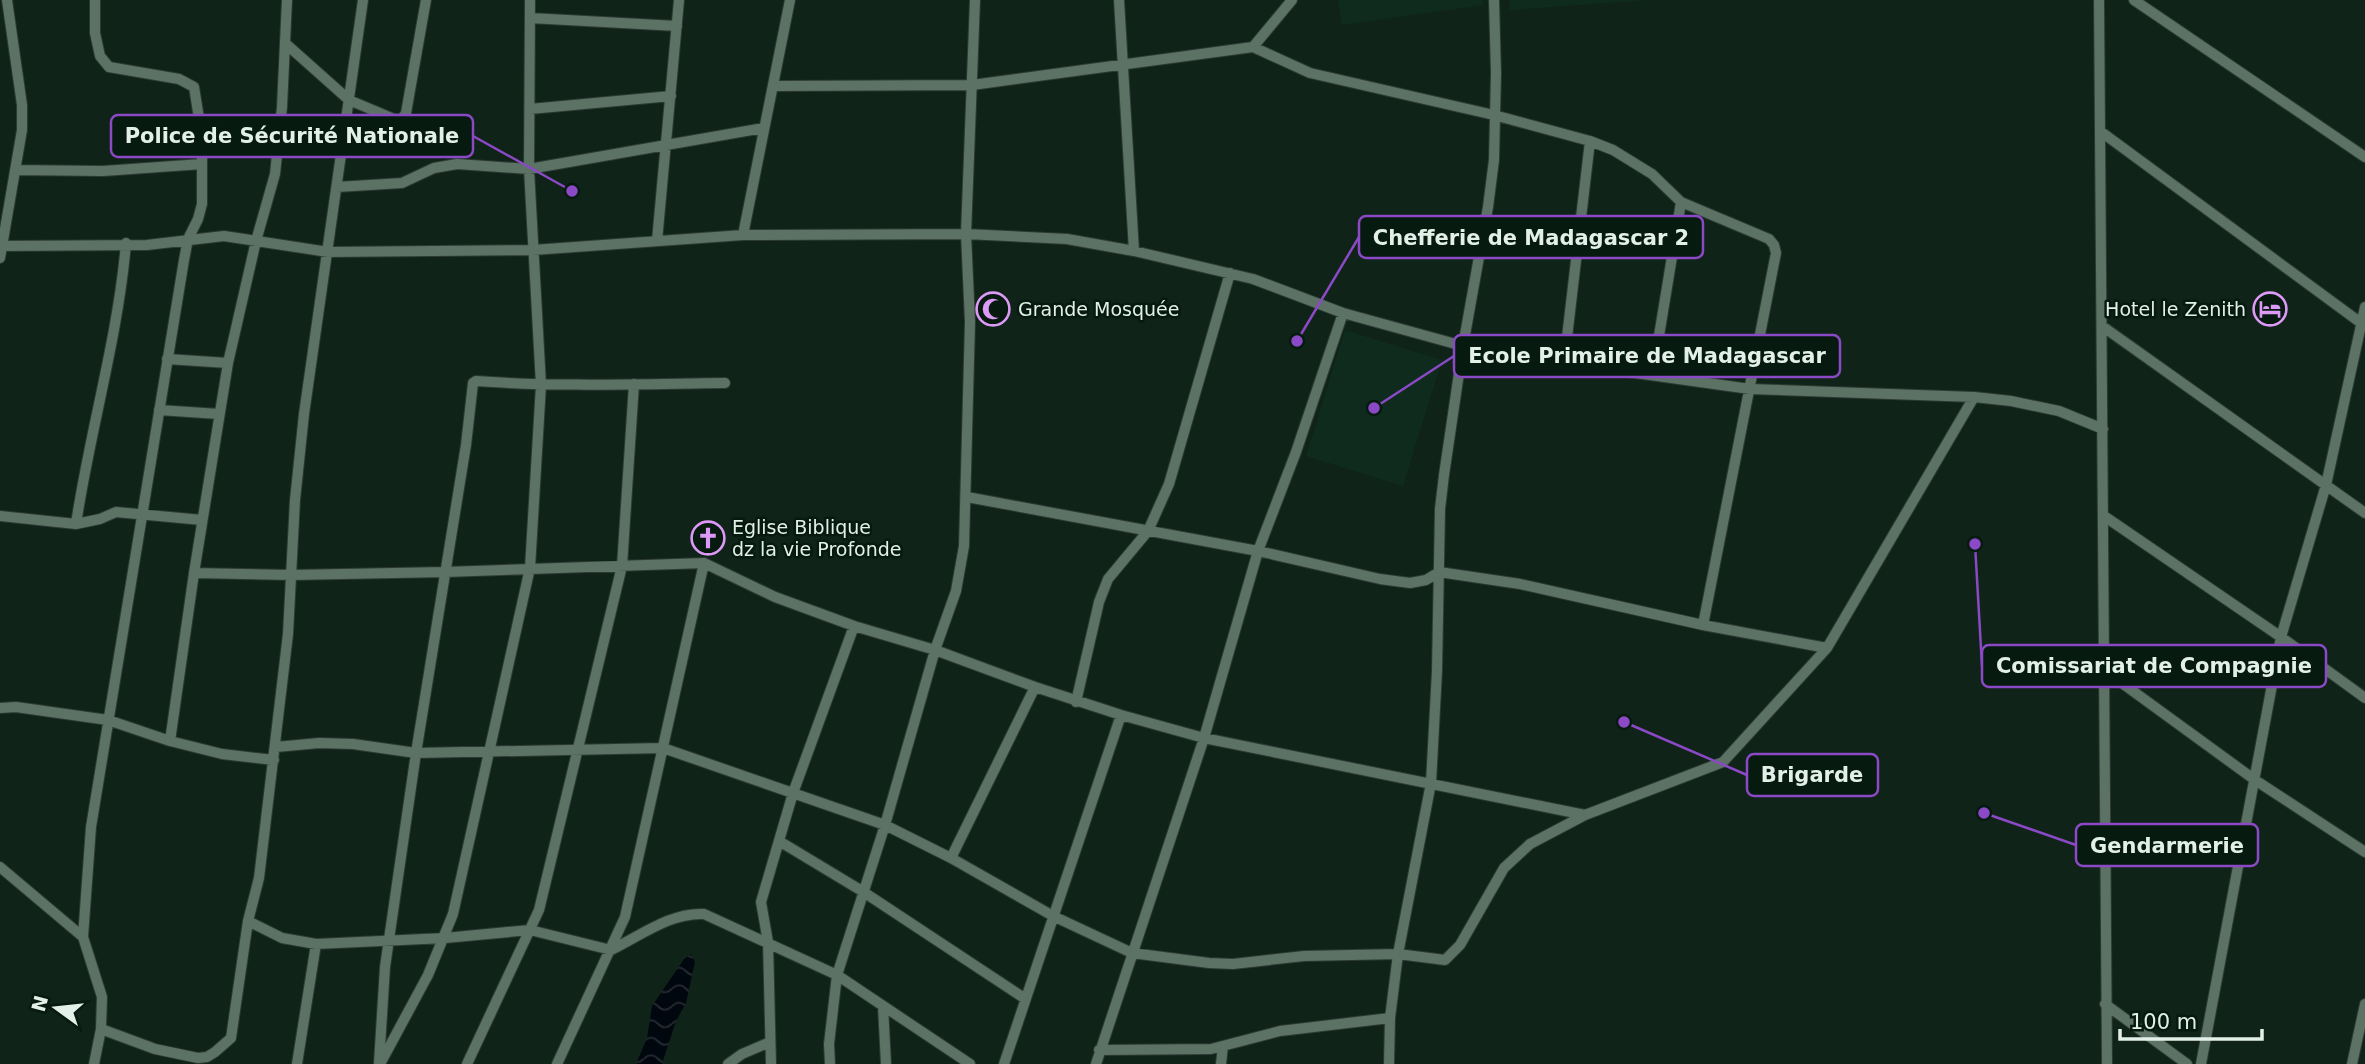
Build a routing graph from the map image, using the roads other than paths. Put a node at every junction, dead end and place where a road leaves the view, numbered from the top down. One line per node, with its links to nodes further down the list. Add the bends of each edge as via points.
1 (7, 0): 33 (street, via 22,105)
2 (95, 0): 31 (street, via 100,57 109,67 179,79 194,88)
3 (287, 0): 17 (street)
4 (363, 0): 23 (street)
5 (426, 0): 23 (street, via 402,119)
6 (530, 0): 15 (street)
7 (679, 0): 16 (street)
8 (790, 0): 21 (street)
9 (975, 0): 20 (street)
10 (1119, 0): 19 (street)
11 (1292, 0): 18 (street)
12 (1494, 0): 25 (street)
13 (2099, 0): 27 (street)
14 (2134, 0): 30 (street)
15 (530, 18): 16 (street); 24 (street)
16 (677, 26): 22 (street)
17 (285, 44): 23 (street); 39 (street, via 275,174)
18 (1253, 47): 19 (street); 25 (street, via 1310,73)
19 (1123, 67): 20 (street); 44 (street)
20 (972, 85): 21 (street); 36 (street)
21 (775, 86): 26 (street)
22 (671, 96): 24 (street); 29 (street)
23 (349, 100): 34 (street)
24 (530, 108): 32 (street)
25 (1494, 115): 28 (street); 52 (street, via 1488,207)
26 (764, 128): 29 (street); 37 (street)
27 (2100, 131): 50 (street); 51 (street)
28 (1590, 141): 35 (street, via 1652,174); 55 (street)
29 (667, 145): 32 (street); 40 (street)
30 (2365, 158)
31 (202, 164): 33 (street, via 103,171); 38 (street, via 202,204)
32 (529, 169): 34 (street, via 457,164 434,168 402,183); 43 (street)
33 (15, 170): 42 (street)
34 (337, 187): 45 (street)
35 (1681, 202): 56 (street); 60 (street, via 1774,245)
36 (966, 234): 37 (street); 44 (street, via 1067,239); 66 (street, via 970,322)
37 (743, 235): 40 (street)
38 (188, 239): 39 (street, via 224,236); 41 (street); 53 (street)
39 (256, 241): 45 (street); 54 (street)
40 (657, 241): 43 (street)
41 (126, 243): 42 (street); 72 (street)
42 (1, 246): 46 (street)
43 (533, 250): 45 (street); 59 (street)
44 (1134, 251): 47 (street)
45 (328, 252): 81 (street, via 304,414)
46 (0, 258)
47 (1230, 273): 49 (street); 73 (street, via 1169,484)
48 (2365, 307): 50 (street)
49 (1343, 313): 52 (street); 74 (street)
50 (2363, 325): 65 (street)
51 (2102, 326): 64 (street); 65 (street)
52 (1463, 346): 55 (street); 79 (street, via 1444,475)
53 (167, 359): 54 (street); 62 (street)
54 (228, 363): 63 (street)
55 (1564, 363): 56 (street)
56 (1656, 375): 60 (street)
57 (724, 383): 58 (street)
58 (634, 384): 59 (street); 76 (street)
59 (541, 386): 77 (street); 78 (street, via 473,383)
60 (1750, 388): 61 (street); 82 (street)
61 (1974, 397): 64 (street, via 2059,411); 85 (street)
62 (159, 410): 63 (street); 69 (street)
63 (219, 414): 71 (street)
64 (2103, 429): 70 (street)
65 (2326, 485): 67 (street); 84 (street)
66 (967, 497): 73 (street); 86 (street, via 956,591)
67 (2365, 513)
68 (0, 516): 72 (street)
69 (143, 516): 71 (street); 72 (street, via 116,512); 93 (street)
70 (2104, 516): 84 (street); 87 (street)
71 (202, 520): 80 (street)
72 (76, 524)
73 (1148, 531): 74 (street); 90 (street, via 1108,579)
74 (1258, 551): 79 (street, via 1410,583); 94 (street)
75 (704, 563): 76 (street); 83 (street, via 775,597); 97 (street)
76 (622, 566): 77 (street); 98 (street)
77 (530, 568): 78 (street); 100 (street)
78 (445, 572): 81 (street); 99 (street)
79 (1439, 572): 82 (street, via 1520,584); 103 (street)
80 (194, 573): 81 (street); 95 (street)
81 (291, 575): 96 (street)
82 (1703, 625): 85 (street)
83 (853, 626): 86 (street); 104 (street)
84 (2281, 638): 89 (street); 102 (street)
85 (1828, 648): 105 (street, via 1723,762)
86 (935, 650): 88 (street); 106 (street)
87 (2104, 670): 102 (street); 125 (street)
88 (1035, 687): 90 (street); 109 (street)
89 (2365, 698)
90 (1076, 702): 92 (street)
91 (0, 708): 93 (street)
92 (1121, 715): 94 (street); 112 (street)
93 (108, 720): 95 (street); 115 (street, via 91,827)
94 (1204, 738): 103 (street); 121 (street)
95 (170, 741): 101 (street)
96 (276, 747): 99 (street, via 319,743); 101 (street)
97 (663, 748): 98 (street); 104 (street); 120 (street, via 625,916)
98 (577, 750): 100 (street); 114 (street, via 539,910)
99 (416, 753): 100 (street); 117 (street)
100 (488, 753): 116 (street)
101 (274, 760): 113 (street, via 259,877)
102 (2256, 780): 108 (street); 149 (street)
103 (1431, 783): 105 (street); 122 (street)
104 (793, 793): 106 (street); 107 (street)
105 (1585, 815): 122 (street, via 1530,844 1504,868 1445,960)
106 (885, 825): 109 (street); 111 (street)
107 (779, 841): 111 (street); 118 (street, via 761,902)
108 (2365, 852)
109 (951, 858): 112 (street)
110 (0, 867): 115 (street)
111 (862, 891): 123 (street); 124 (street)
112 (1053, 916): 121 (street); 124 (street)
113 (248, 921): 119 (street, via 282,938); 129 (street, via 231,1038 225,1046 198,1058 155,1049)
114 (530, 930): 116 (street); 120 (street); 136 (street)
115 (83, 937): 129 (street, via 102,997)
116 (445, 938): 117 (street); 135 (street)
117 (389, 940): 119 (street); 135 (street)
118 (768, 942): 120 (street, via 695,914 664,922); 123 (street); 130 (street)
119 (316, 944): 134 (street)
120 (611, 950): 137 (street)
121 (1132, 953): 122 (street, via 1233,964 1304,956); 132 (street)
122 (1398, 954): 128 (street)
123 (837, 975): 127 (street); 140 (street)
124 (1024, 998): 143 (street)
125 (2105, 1004): 147 (street); 148 (street)
126 (2365, 1004): 150 (street)
127 (883, 1006): 141 (street); 142 (street)
128 (1390, 1018): 131 (street, via 1280,1031); 146 (street)
129 (101, 1028): 133 (street)
130 (770, 1042): 138 (street); 139 (street)
131 (1223, 1046): 132 (street); 145 (street)
132 (1099, 1050): 144 (street)
133 (94, 1064)
134 (297, 1064)
135 (380, 1064)
136 (467, 1064)
137 (557, 1064)
138 (728, 1064)
139 (771, 1064)
140 (830, 1064)
141 (886, 1064)
142 (970, 1064)
143 (1004, 1064)
144 (1096, 1064)
145 (1221, 1064)
146 (1390, 1064)
147 (2107, 1064)
148 (2187, 1064)
149 (2201, 1064)
150 (2352, 1064)

